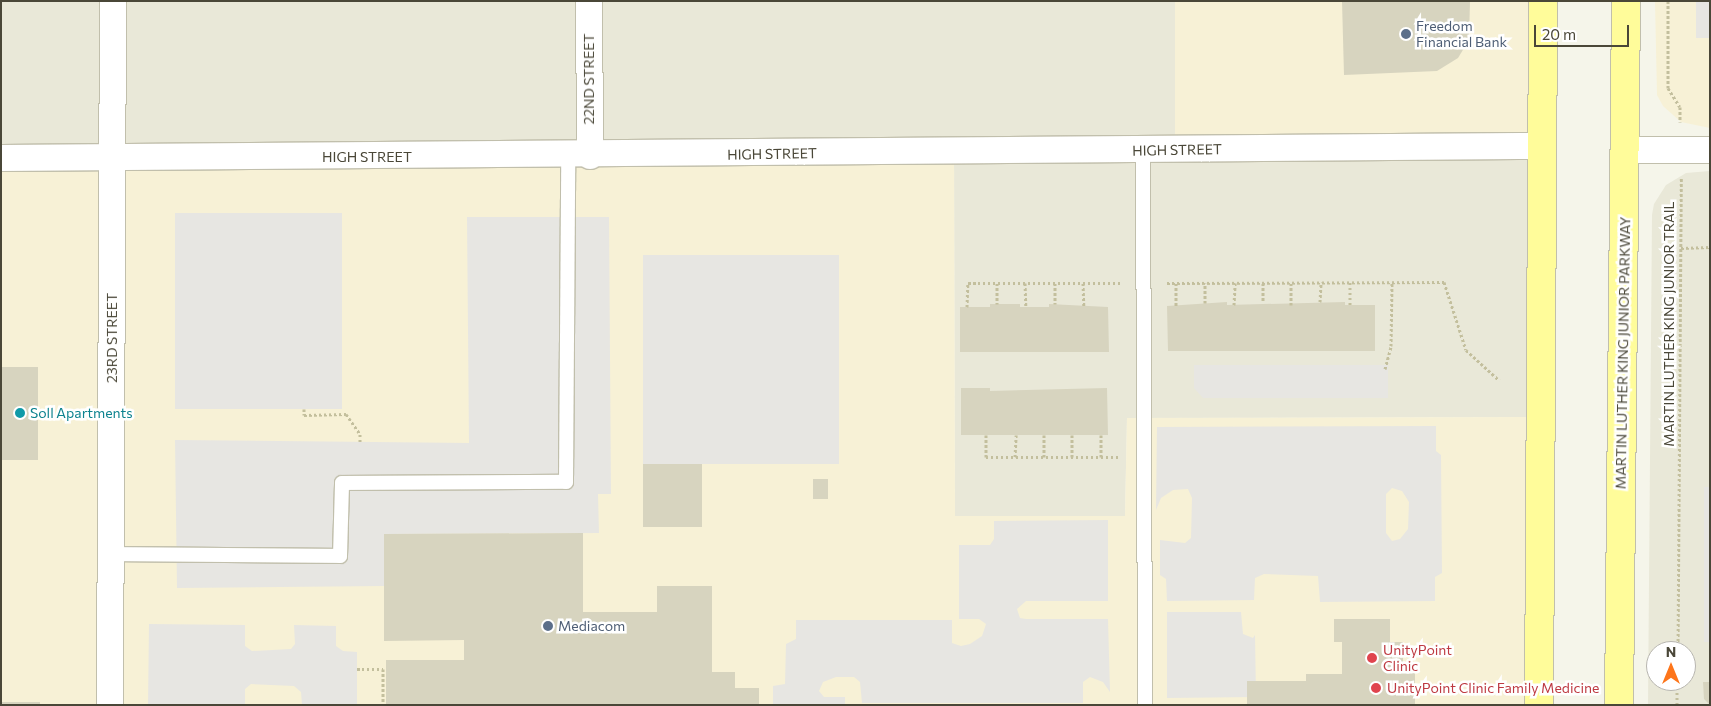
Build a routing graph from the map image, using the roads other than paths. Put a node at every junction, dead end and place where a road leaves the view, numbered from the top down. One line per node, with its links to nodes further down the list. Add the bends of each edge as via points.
1 (113, 1): 11 (street, 23RD STREET)
2 (589, 1): 9 (street, 22ND STREET)
3 (1543, 1): 5 (main road)
4 (1626, 1): 7 (main road, MARTIN LUTHER KING JUNIOR PARKWAY)
5 (1542, 146): 6 (street, HIGH STREET); 15 (main road)
6 (1143, 150): 9 (street, HIGH STREET); 14 (lane)
7 (1625, 150): 8 (street); 16 (main road, MARTIN LUTHER KING JUNIOR PARKWAY)
8 (1710, 150)
9 (579, 156): 11 (street, HIGH STREET); 12 (lane, via 566,482 342,483 340,556)
10 (1, 158): 11 (street, HIGH STREET)
11 (112, 158): 12 (street, 23RD STREET)
12 (111, 554): 13 (street, 23RD STREET)
13 (110, 705)
14 (1145, 705)
15 (1540, 705)
16 (1619, 705)

